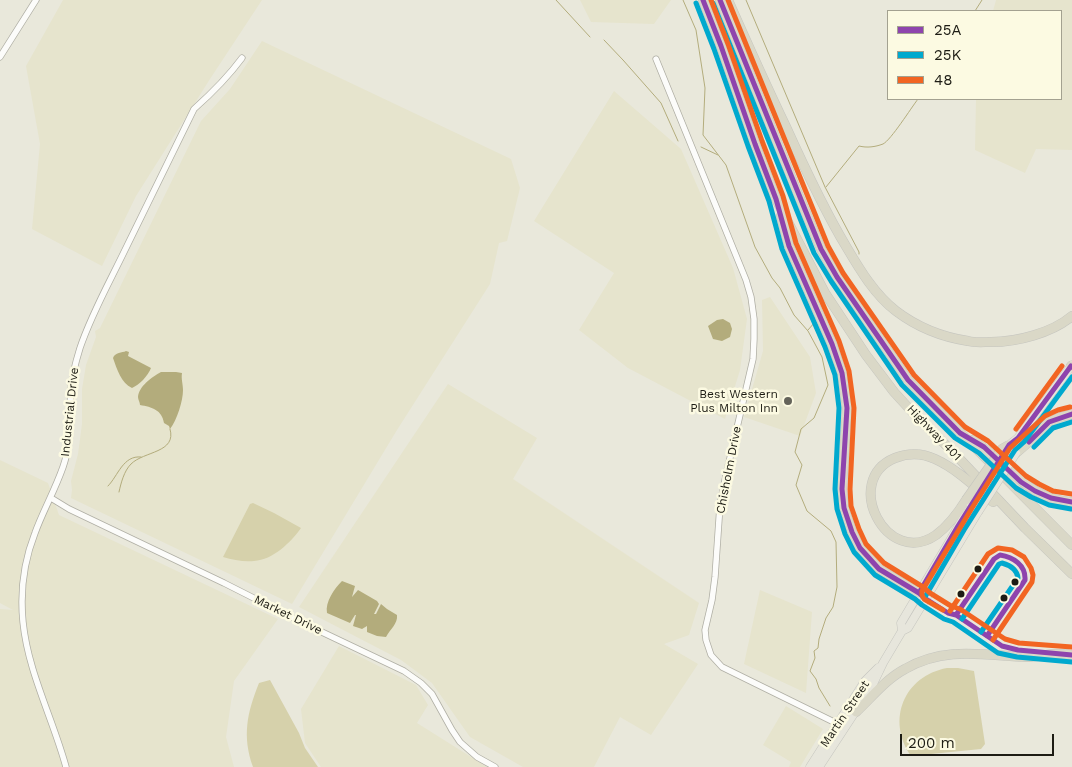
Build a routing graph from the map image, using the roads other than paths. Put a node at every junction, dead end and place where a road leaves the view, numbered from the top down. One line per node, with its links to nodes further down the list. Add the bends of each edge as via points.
1 (36, 0): 5 (street)
2 (703, 0): 8 (highway, Highway 401)
3 (720, 0): 12 (highway, Highway 401, via 821,249 908,380)
4 (728, 0): 9 (highway, via 832,222 877,292 895,310 918,325 970,342 1004,342 1041,333)
5 (0, 57)
6 (242, 58): 16 (street, Industrial Drive, via 194,109 100,300 73,371 68,449)
7 (656, 59): 27 (street, Chisholm Drive, via 746,280 754,316 753,361 720,505 715,578 706,640 722,667)
8 (776, 199): 19 (highway, Highway 401, via 825,293 866,355 915,415); 22 (highway, via 788,246 842,373 847,408 842,489 852,532 860,548 879,569)
9 (1072, 316)
10 (1072, 366): 13 (main road)
11 (1072, 414): 15 (highway, via 1049,422)
12 (960, 433): 17 (highway, via 984,447 1035,491); 20 (highway, Highway 401)
13 (1018, 438): 14 (main road); 15 (main road, Martin Street)
14 (1009, 445): 18 (highway, bridge, via 1002,449)
15 (1016, 453): 23 (main road, Martin Street, bridge, via 908,628)
16 (51, 498): 28 (street, Industrial Drive, via 27,558 23,622 35,675); 29 (street, Market Drive, via 404,671 432,694 460,742)
17 (1072, 502)
18 (969, 503): 19 (highway, via 935,536 902,541 885,530 878,520 870,485 883,465 892,459 904,454 934,458 963,477); 22 (main road, Martin Street)
19 (1024, 528): 21 (highway, Highway 401)
20 (1072, 545)
21 (1072, 574)
22 (919, 593): 23 (main road, Martin Street, via 901,623)
23 (902, 630): 25 (main road, Martin Street)
24 (1072, 654): 26 (highway, via 1031,657 955,653 919,661 890,679)
25 (883, 663): 26 (main road, Martin Street); 27 (main road, Martin Street, via 865,681)
26 (856, 712): 27 (main road, Martin Street)
27 (841, 726): 30 (main road, Martin Street); 31 (main road, Martin Street)
28 (66, 767)
29 (495, 767)
30 (810, 767)
31 (819, 767)

